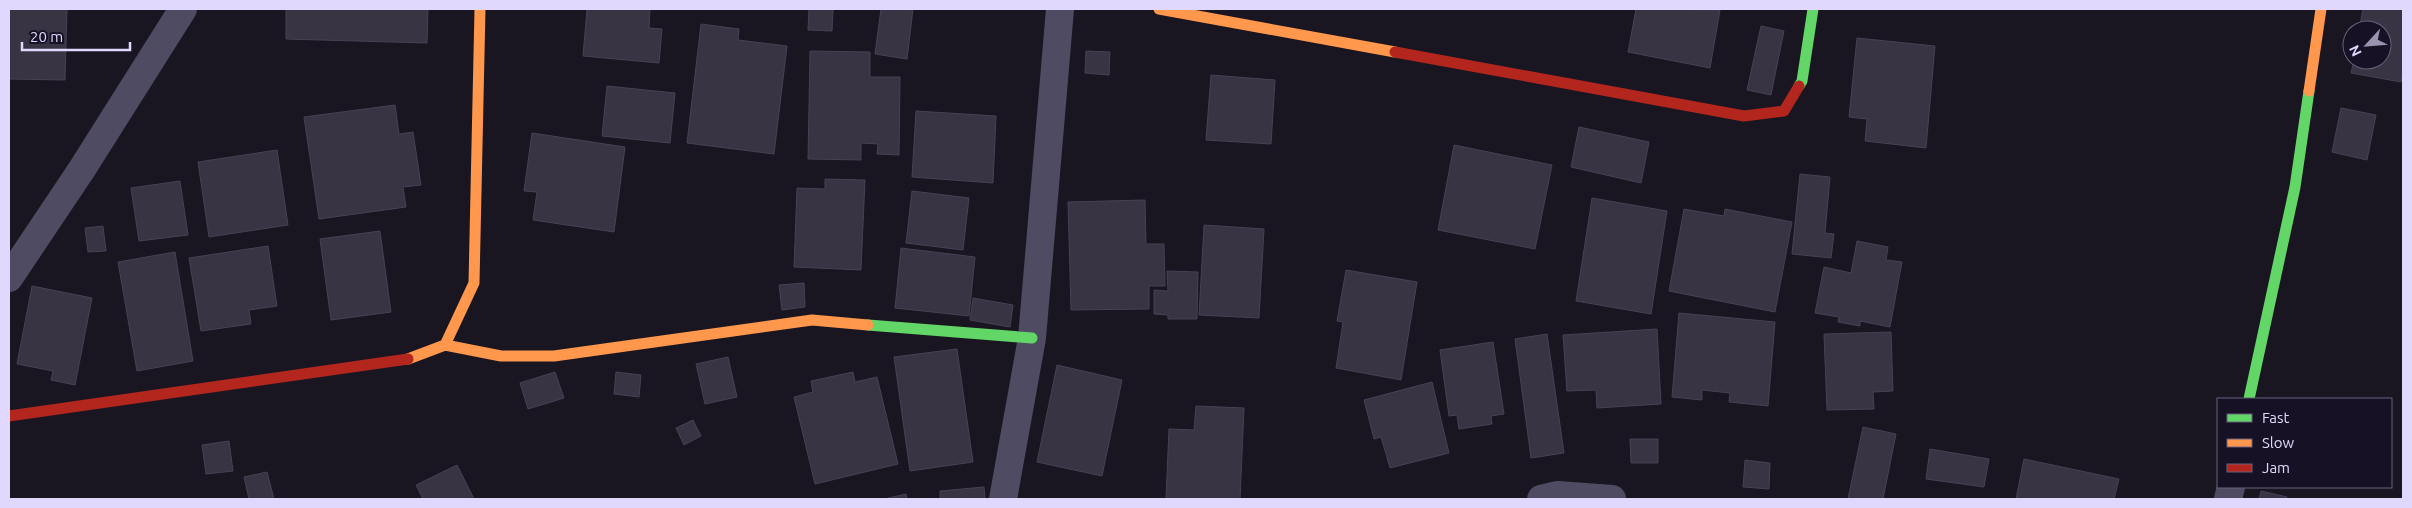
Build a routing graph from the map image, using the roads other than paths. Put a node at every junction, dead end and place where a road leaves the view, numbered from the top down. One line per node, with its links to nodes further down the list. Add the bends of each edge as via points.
1 (183, 9): 7 (street)
2 (480, 9): 9 (street, via 474,282)
3 (1060, 9): 8 (street)
4 (1159, 9): 5 (street, via 1744,116 1784,111 1802,81)
5 (1813, 9)
6 (2321, 9): 10 (street, via 2295,187)
7 (9, 278)
8 (1032, 338): 9 (street, via 812,320 554,356 501,356); 12 (street)
9 (445, 345): 11 (street, via 401,362)
10 (2249, 398)
11 (9, 416)
12 (1003, 499)
13 (1541, 499): 14 (street, via 1558,496)
14 (1612, 499)

